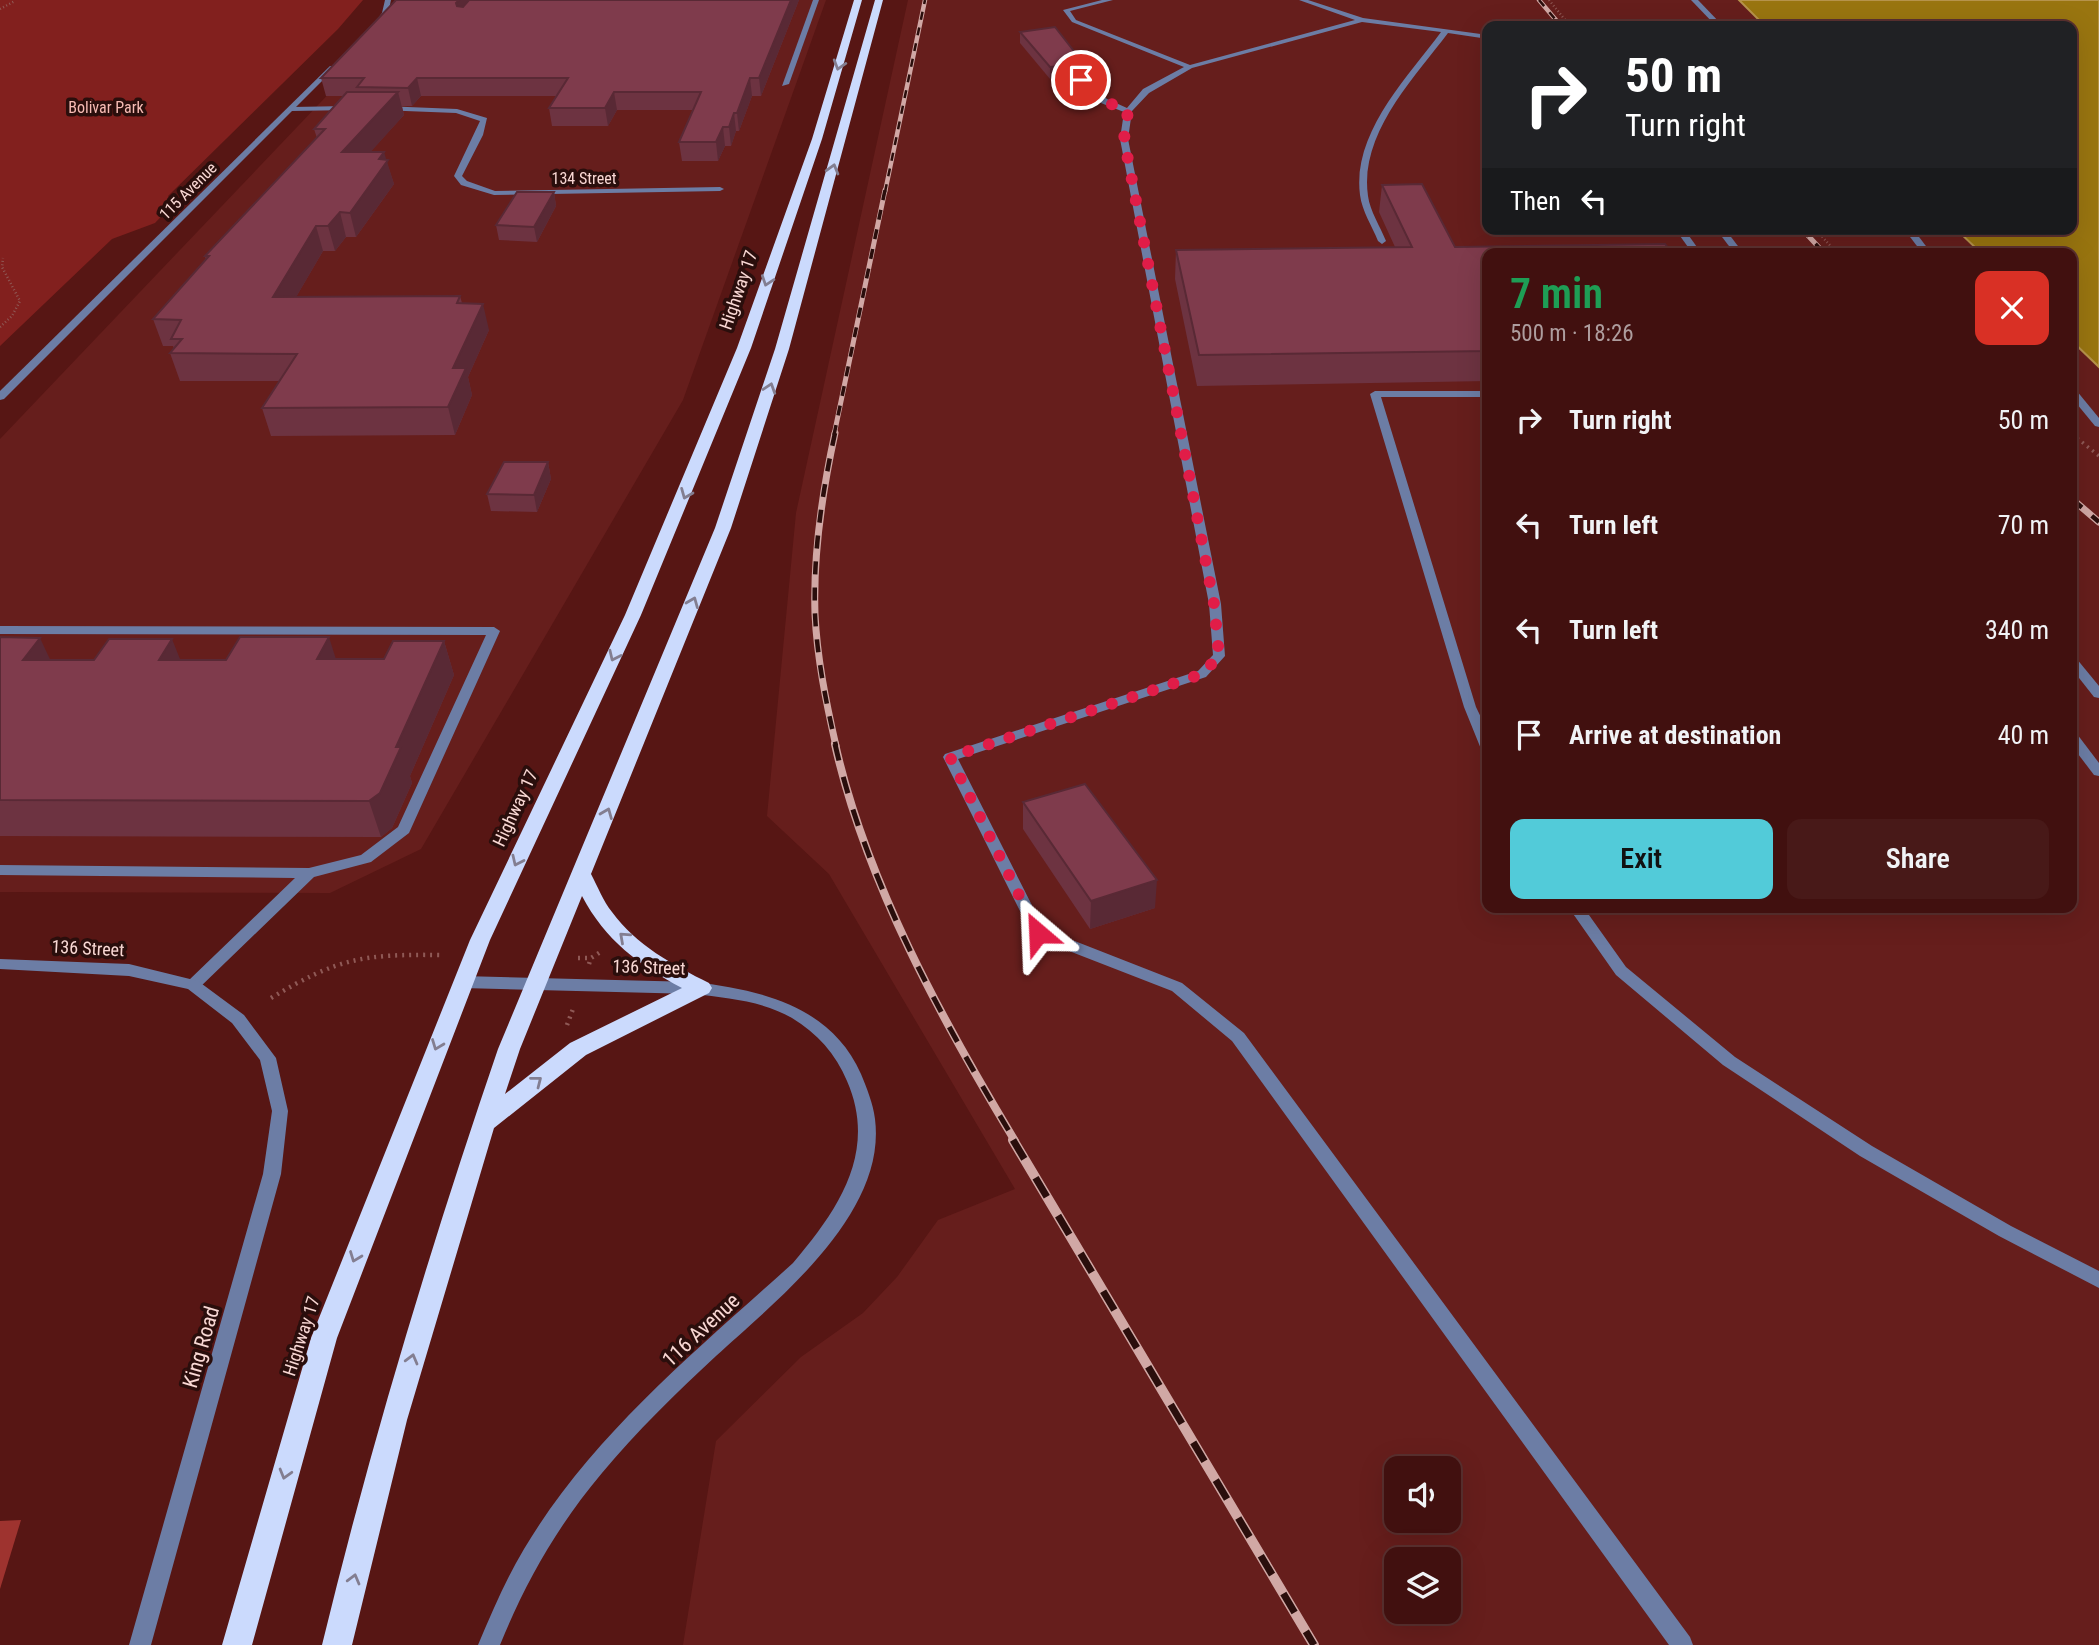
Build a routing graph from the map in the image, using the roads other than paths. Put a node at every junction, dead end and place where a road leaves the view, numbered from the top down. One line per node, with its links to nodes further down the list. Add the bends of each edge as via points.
1 (388, 0): 11 (street, via 385,14)
2 (817, 0): 16 (street)
3 (858, 0): 40 (highway, Highway 17, one-way to 40, via 817,139 707,441 633,615)
4 (879, 0): 37 (highway, one-way to 4, via 723,528 749,452)
5 (1110, 0): 14 (street, via 1066,10 1074,21)
6 (1302, 0): 8 (street)
7 (1694, 0): 9 (street)
8 (1362, 19): 10 (street); 14 (street)
9 (1715, 21)
10 (1446, 31): 12 (street); 22 (street, via 1391,106 1365,158 1364,196)
11 (366, 33)
12 (1482, 36)
13 (338, 61): 19 (street, 115 Avenue)
14 (1190, 67): 20 (street, via 1146,91)
15 (1081, 80): 20 (street, via 1104,101)
16 (785, 84)
17 (359, 108): 19 (street)
18 (373, 108): 21 (street, 134 Street, via 457,110 484,120 481,135 458,176 464,183 494,193)
19 (291, 109): 24 (street, 115 Avenue)
20 (1128, 111): 52 (street, via 1124,139 1214,604 1219,656 1202,674 950,757 1038,933 1177,987 1238,1037)
21 (720, 189)
22 (1382, 241)
23 (1482, 394): 30 (street, via 1375,394)
24 (0, 397)
25 (2077, 398): 26 (street)
26 (2099, 424)
27 (0, 630): 36 (street, via 494,631 404,830 366,859)
28 (2077, 667): 29 (street)
29 (2099, 694)
30 (1482, 735)
31 (2077, 743): 33 (street)
32 (2077, 759): 33 (street)
33 (2089, 759): 34 (street)
34 (2099, 772)
35 (0, 870): 36 (street)
36 (309, 873): 42 (street)
37 (582, 876): 41 (highway); 43 (highway, one-way to 37, via 669,972 622,937 603,915)
38 (1580, 913): 47 (street, via 1621,971 1729,1061 1866,1151)
39 (0, 964): 42 (street, 136 Street, via 129,970)
40 (462, 982): 41 (street, 136 Street); 49 (highway, Highway 17, one-way to 49, via 324,1338)
41 (537, 984): 43 (street, 136 Street); 46 (highway)
42 (193, 985): 45 (street, 136 Street, via 238,1019)
43 (701, 988): 44 (street, 136 Street, via 785,1007); 46 (highway, one-way to 43, via 578,1049)
44 (824, 1035): 51 (street, 116 Avenue, via 845,1059 866,1107 865,1157 856,1188 839,1218 799,1268 623,1434 598,1465 538,1544)
45 (268, 1058): 48 (street, King Road, via 280,1111 272,1174)
46 (484, 1123): 50 (highway, one-way to 46, via 421,1325)
47 (2099, 1280)
48 (140, 1645)
49 (237, 1645)
50 (337, 1645)
51 (489, 1645)
52 (1682, 1645)

